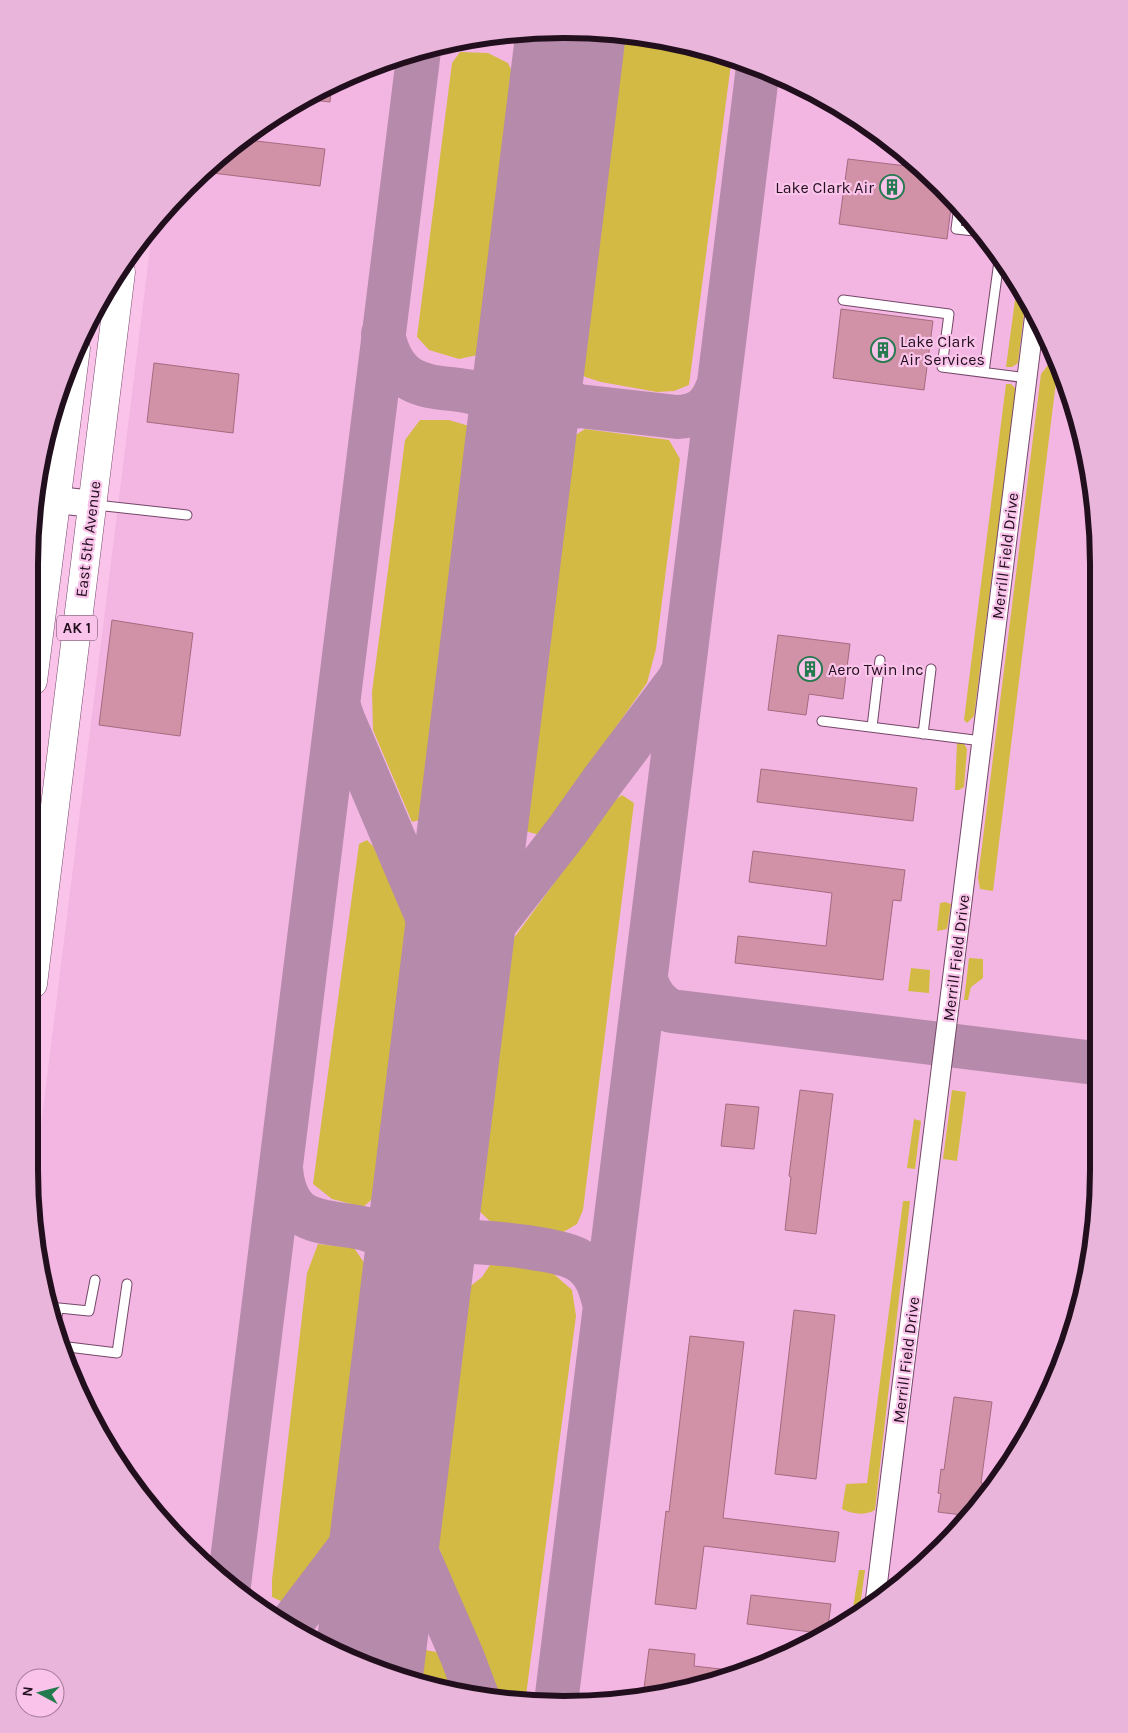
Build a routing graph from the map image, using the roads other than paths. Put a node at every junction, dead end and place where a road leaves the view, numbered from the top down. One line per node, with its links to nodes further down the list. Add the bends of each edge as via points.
1 (958, 215): 2 (lane, via 956,229)
2 (972, 231)
3 (998, 266): 7 (lane)
4 (120, 281): 11 (highway, East 5th Avenue / AK 1)
5 (843, 300): 7 (lane, via 949,314 942,367)
6 (1033, 326): 8 (street, Merrill Field Drive)
7 (984, 372): 8 (lane)
8 (1028, 378): 19 (street, Merrill Field Drive)
9 (68, 388): 10 (highway, AK 1)
10 (45, 499): 11 (street); 13 (highway, AK 1)
11 (92, 504): 12 (lane); 20 (highway, East 5th Avenue / AK 1)
12 (187, 515)
13 (38, 613)
14 (880, 660): 17 (lane)
15 (931, 669): 18 (lane)
16 (822, 720): 17 (lane)
17 (872, 727): 18 (lane)
18 (924, 734): 19 (lane)
19 (982, 741): 25 (street, Merrill Field Drive)
20 (38, 943)
21 (94, 1280): 23 (lane, via 88,1311)
22 (127, 1284): 24 (lane, via 117,1354)
23 (56, 1307)
24 (69, 1347)
25 (876, 1593)

